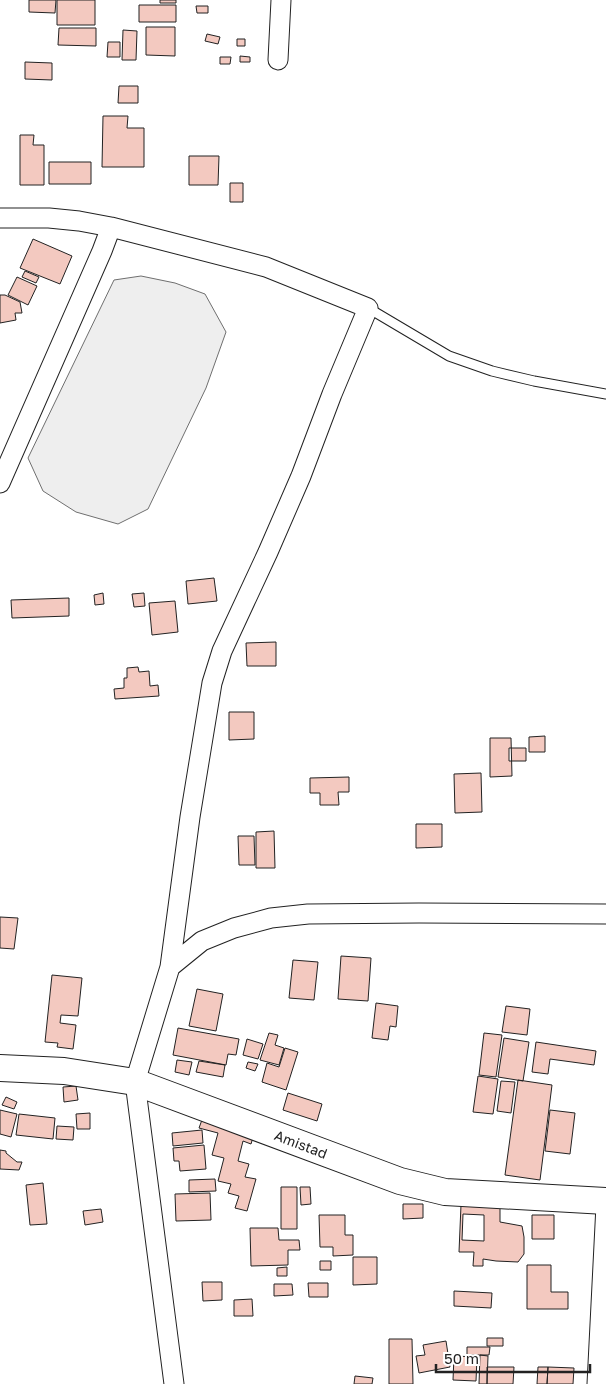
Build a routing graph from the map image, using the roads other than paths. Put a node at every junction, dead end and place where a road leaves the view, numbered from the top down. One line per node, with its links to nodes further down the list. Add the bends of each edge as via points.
1 (281, 0): 2 (street)
2 (278, 60)
3 (0, 218): 4 (street, via 49,218)
4 (111, 227): 5 (street, via 266,267); 7 (street)
5 (368, 308): 6 (lane, via 449,356 492,371); 9 (street, via 301,476 222,651 212,683)
6 (606, 394)
7 (0, 483)
8 (606, 914): 9 (street, via 308,914 271,918 202,941)
9 (170, 967): 11 (street)
10 (0, 1068): 11 (street, Amistad, via 64,1071)
11 (135, 1082): 12 (street, Amistad, via 400,1181 446,1192); 14 (street)
12 (606, 1201)
13 (606, 1205): 15 (street)
14 (174, 1384)
15 (597, 1384)

